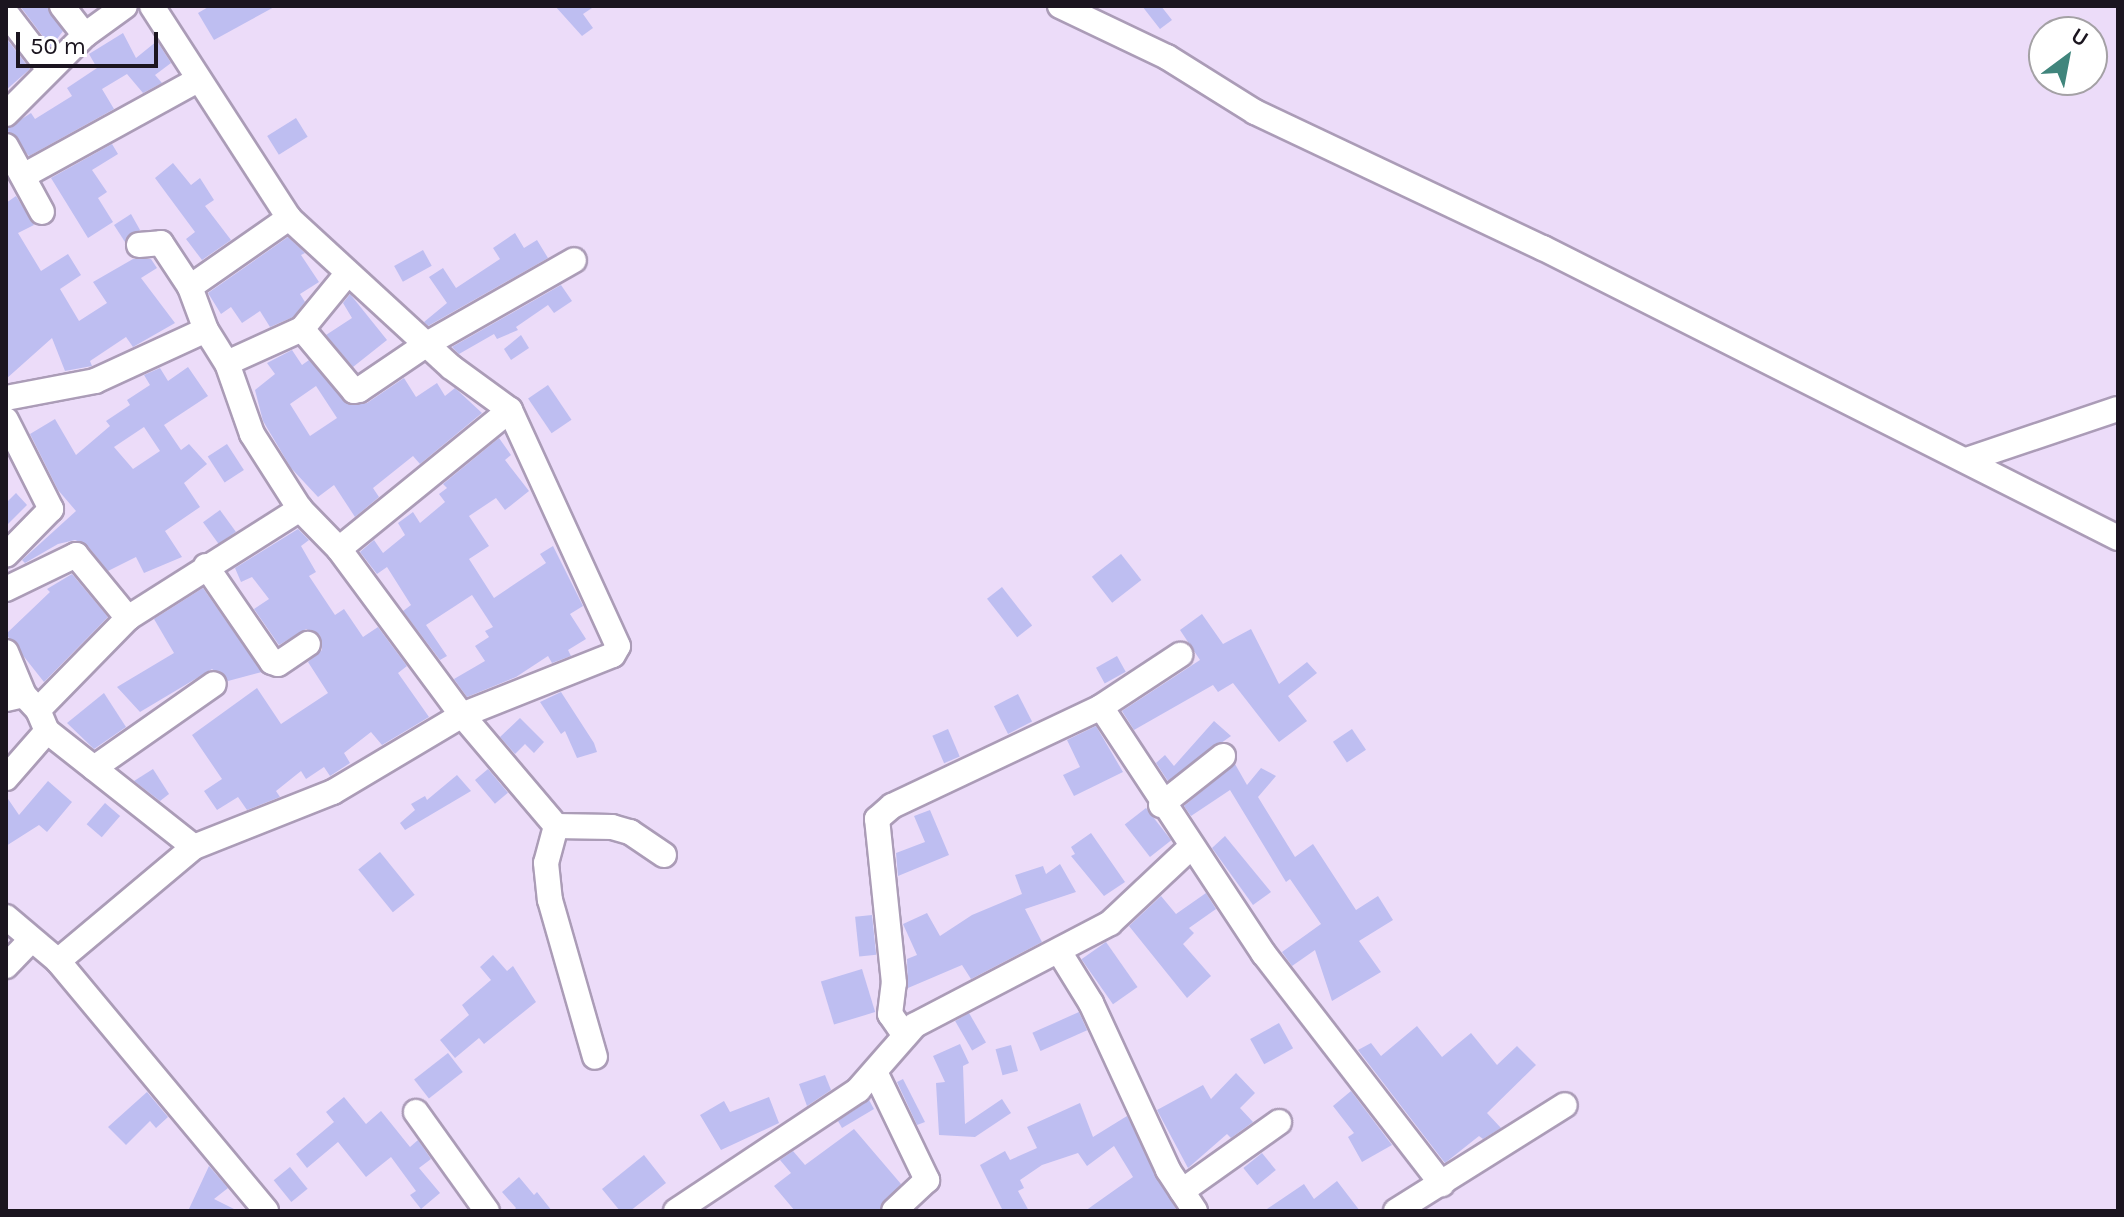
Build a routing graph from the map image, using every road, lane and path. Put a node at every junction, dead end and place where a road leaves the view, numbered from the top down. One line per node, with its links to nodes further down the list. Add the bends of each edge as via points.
1 (62, 6): 6 (street)
2 (125, 6): 6 (street)
3 (152, 6): 8 (street)
4 (1060, 6): 26 (street, via 1167,57 1255,112)
5 (6, 13): 7 (street)
6 (85, 35): 7 (street)
7 (49, 69): 9 (street)
8 (198, 80): 11 (street); 13 (street)
9 (6, 114)
10 (6, 146): 11 (street)
11 (25, 175): 12 (street)
12 (42, 212)
13 (289, 218): 16 (street); 17 (street)
14 (139, 245): 17 (street, via 161,243)
15 (574, 260): 20 (street)
16 (347, 274): 18 (street); 20 (street)
17 (190, 287): 19 (street)
18 (302, 329): 20 (street, via 354,391); 21 (street)
19 (206, 330): 21 (street); 22 (street, via 95,381)
20 (427, 344): 24 (street)
21 (227, 363): 27 (street, via 252,434)
22 (6, 398)
23 (2118, 409): 26 (street)
24 (510, 410): 29 (street); 40 (street, via 618,646 613,655)
25 (6, 420): 30 (street, via 51,509)
26 (1969, 459): 28 (street)
27 (300, 509): 29 (street); 31 (street)
28 (2118, 538)
29 (339, 549): 40 (street)
30 (6, 555)
31 (206, 566): 33 (street); 34 (street, via 272,662 278,664)
32 (6, 589): 33 (street, via 76,555)
33 (128, 618): 39 (street)
34 (308, 644)
35 (6, 652): 39 (street)
36 (1180, 655): 38 (street)
37 (214, 684): 42 (street)
38 (1101, 707): 44 (street); 54 (street, via 892,806 877,819 894,983 890,1014)
39 (29, 709): 42 (street); 43 (street)
40 (462, 715): 45 (street); 46 (street, via 333,792)
41 (1223, 756): 44 (street)
42 (94, 768): 46 (street)
43 (6, 778)
44 (1161, 805): 47 (street)
45 (556, 826): 48 (street, via 612,827 630,832); 55 (street, via 546,863 550,900)
46 (194, 847): 52 (street)
47 (1190, 848): 51 (street, via 1110,923); 60 (street, via 1264,954)
48 (664, 855)
49 (6, 917): 50 (street)
50 (30, 941): 52 (street); 53 (street)
51 (1060, 953): 54 (street); 61 (street, via 1091,1003)
52 (58, 961): 62 (street)
53 (6, 966)
54 (904, 1034): 56 (street)
55 (595, 1057)
56 (876, 1074): 64 (street); 65 (street, via 927,1180)
57 (1565, 1105): 60 (street)
58 (416, 1112): 63 (street)
59 (1279, 1122): 61 (street)
60 (1442, 1184): 66 (street)
61 (1188, 1201)
62 (266, 1211)
63 (487, 1211)
64 (676, 1211)
65 (894, 1211)
66 (1396, 1211)

